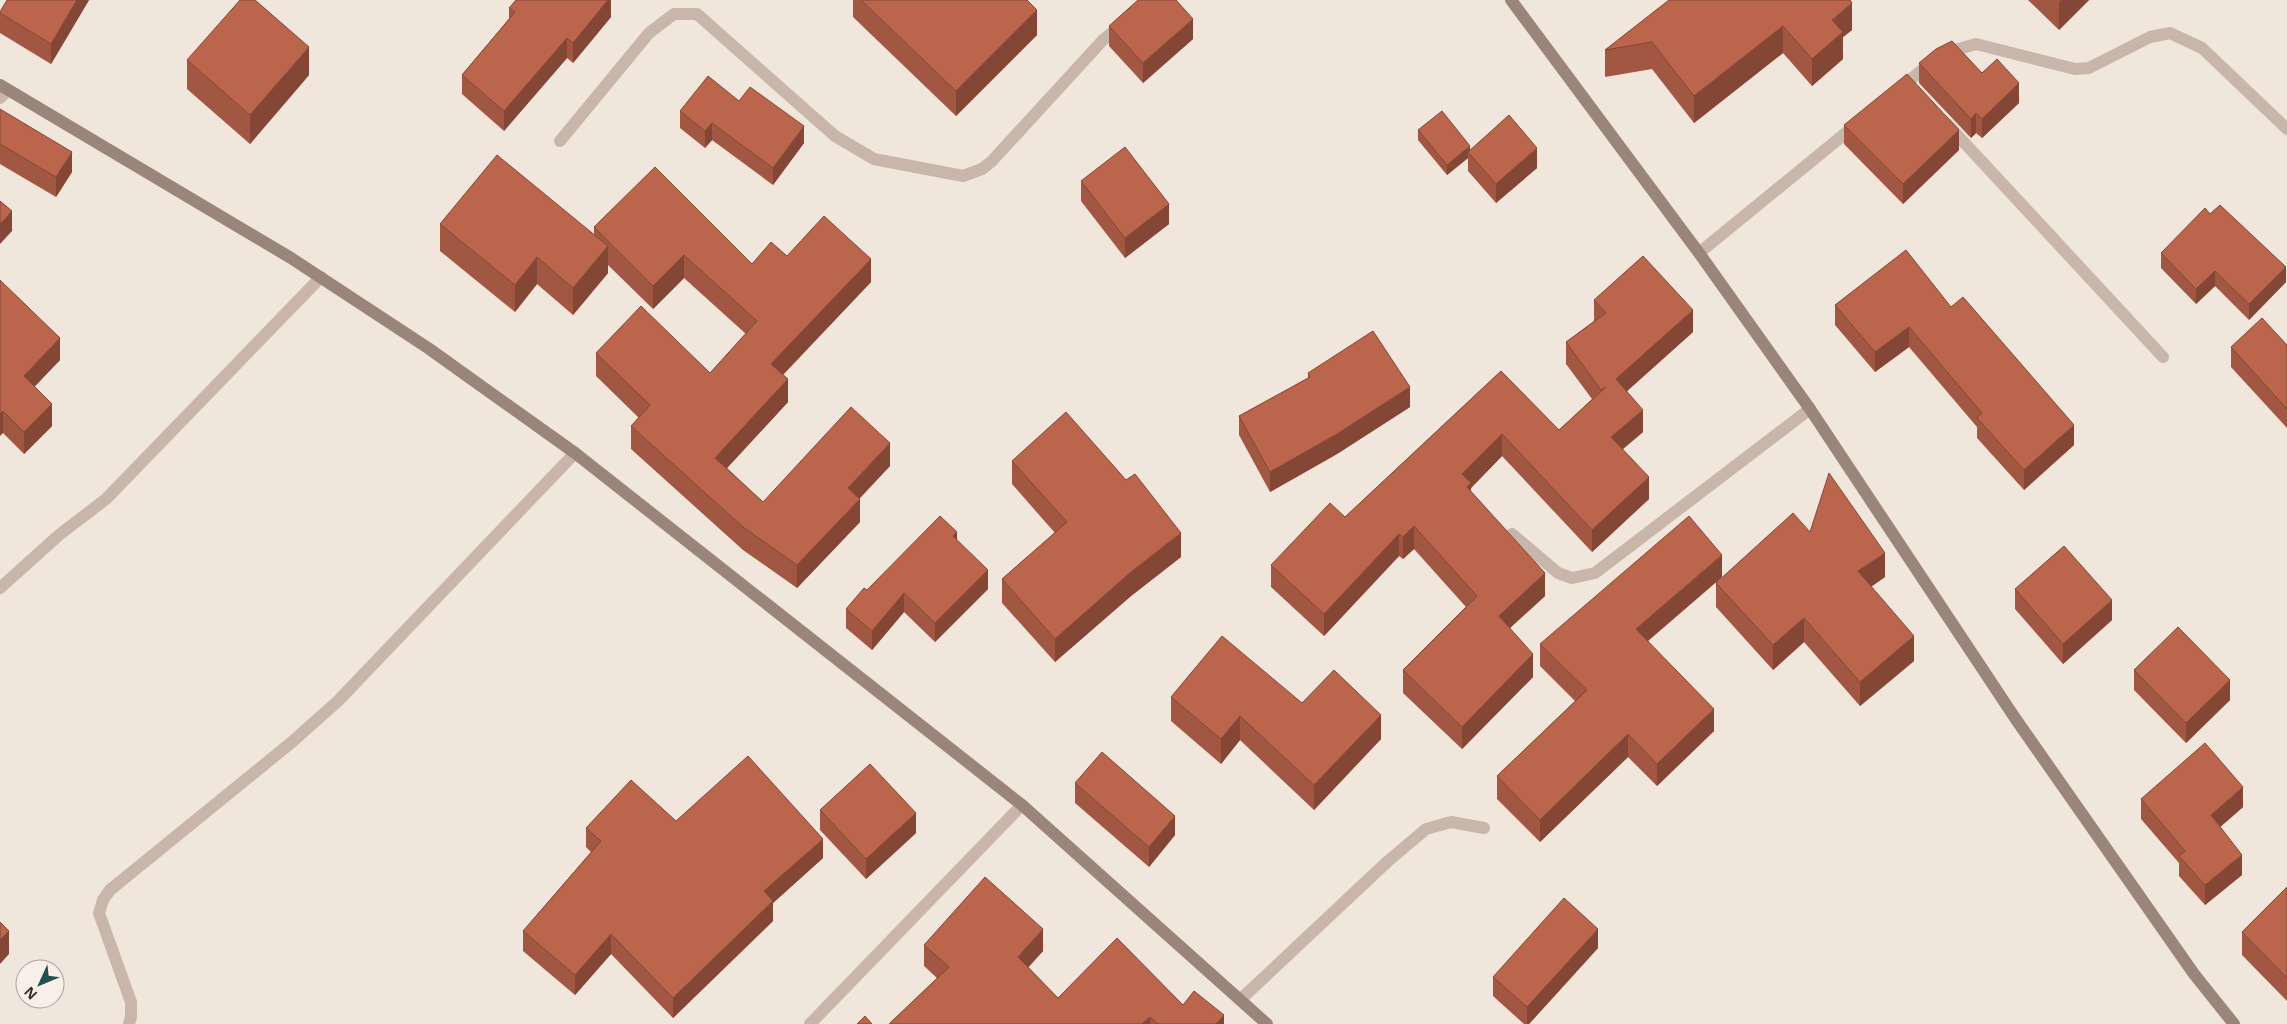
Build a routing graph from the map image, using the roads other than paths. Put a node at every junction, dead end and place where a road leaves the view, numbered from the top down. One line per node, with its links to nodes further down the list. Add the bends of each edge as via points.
1 (1511, 0): 9 (street)
2 (1133, 14): 8 (street, via 1103,40 991,162 963,176 874,159 835,136 697,14 674,14 649,33)
3 (3, 91): 10 (street)
4 (1884, 101): 7 (street, via 1911,86 1932,62 1976,44 2075,69 2089,68 2150,37 2170,33 2202,48)
5 (1869, 114): 9 (street)
6 (1941, 118): 11 (street)
7 (2287, 129)
8 (560, 141)
9 (1699, 253): 12 (street)
10 (321, 277): 13 (street, via 428,348); 15 (street, via 106,499 59,535)
11 (2163, 357)
12 (1810, 409): 14 (street, via 1595,573 1572,578 1558,573); 22 (street, via 2020,726 2194,974)
13 (575, 453): 16 (street); 19 (street, via 338,701 110,890 99,912 131,1002)
14 (1512, 534)
15 (0, 588)
16 (1022, 806): 18 (street); 20 (street)
17 (1484, 828): 18 (street, via 1451,822 1426,829)
18 (1241, 999): 21 (street)
19 (129, 1024)
20 (810, 1024)
21 (1267, 1024)
22 (2234, 1024)

